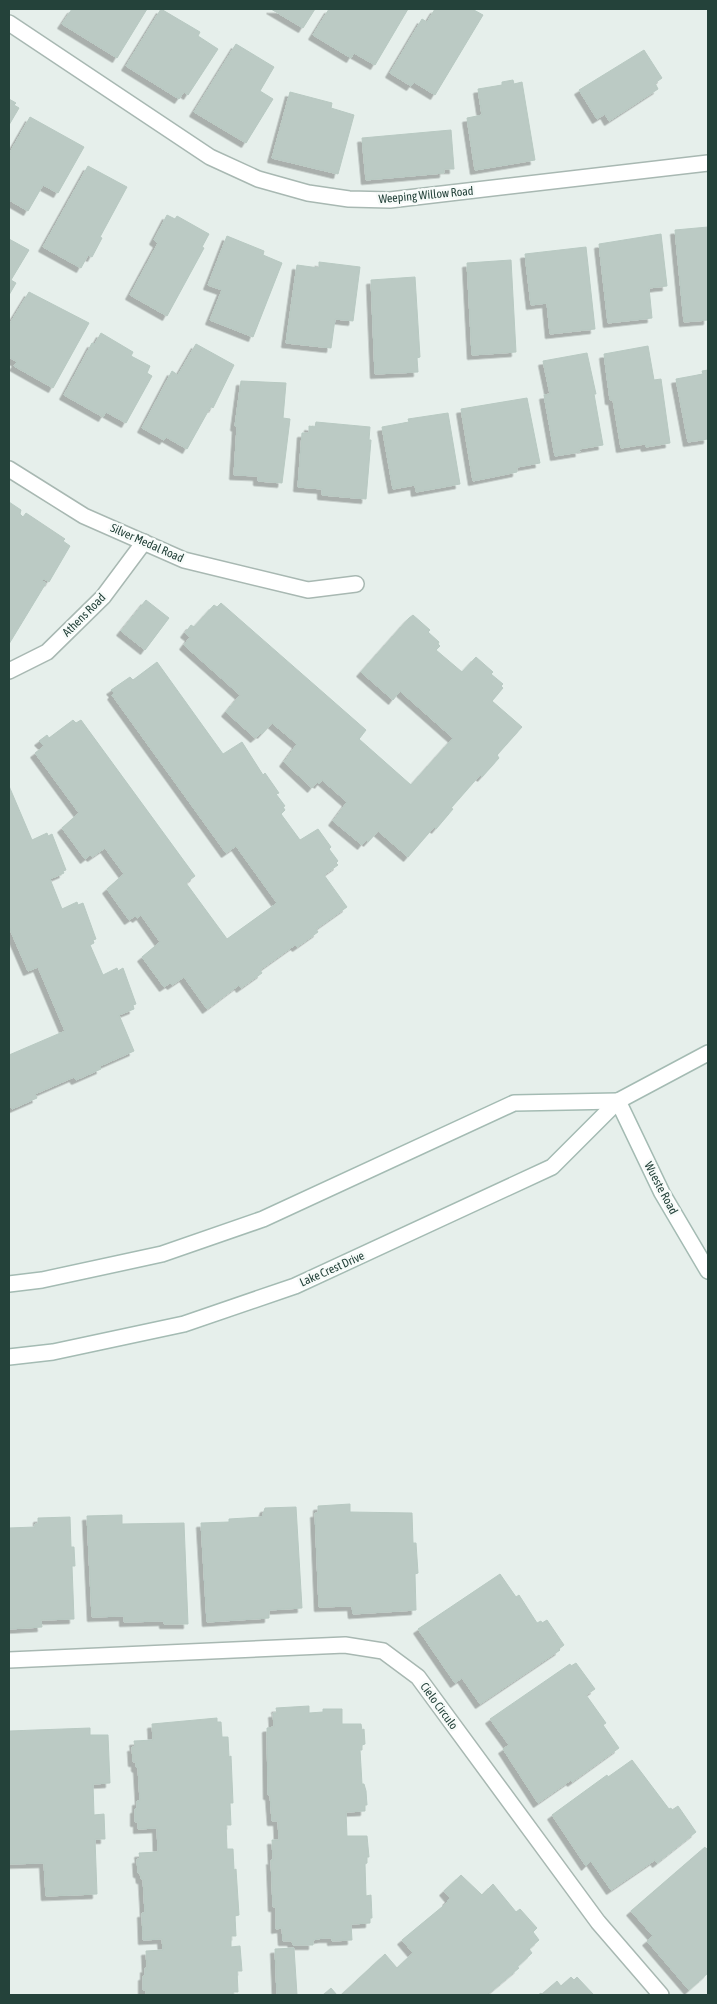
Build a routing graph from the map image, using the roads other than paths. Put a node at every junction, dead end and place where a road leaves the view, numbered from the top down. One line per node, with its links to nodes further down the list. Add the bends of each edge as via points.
1 (9, 23): 2 (street, Weeping Willow Road, via 210,157 258,179 308,193 349,200 390,200)
2 (708, 163)
3 (9, 469): 4 (street, Silver Medal Road, via 84,516)
4 (144, 542): 5 (street, Silver Medal Road, via 184,560 308,590); 6 (street, Athens Road, via 103,597 47,652)
5 (356, 584)
6 (9, 671)
7 (708, 1053): 8 (street, Lake Crest Drive)
8 (618, 1101): 9 (street, Wueste Road, via 662,1193); 10 (street, Lake Crest Drive, via 514,1103 263,1220 162,1254); 11 (street, Lake Crest Drive, via 552,1167 296,1286 184,1324 53,1352)
9 (708, 1271)
10 (9, 1284)
11 (9, 1357)
12 (9, 1660): 13 (street, Cielo Circulo, via 345,1645 383,1651 418,1677 598,1922)
13 (661, 1995)

